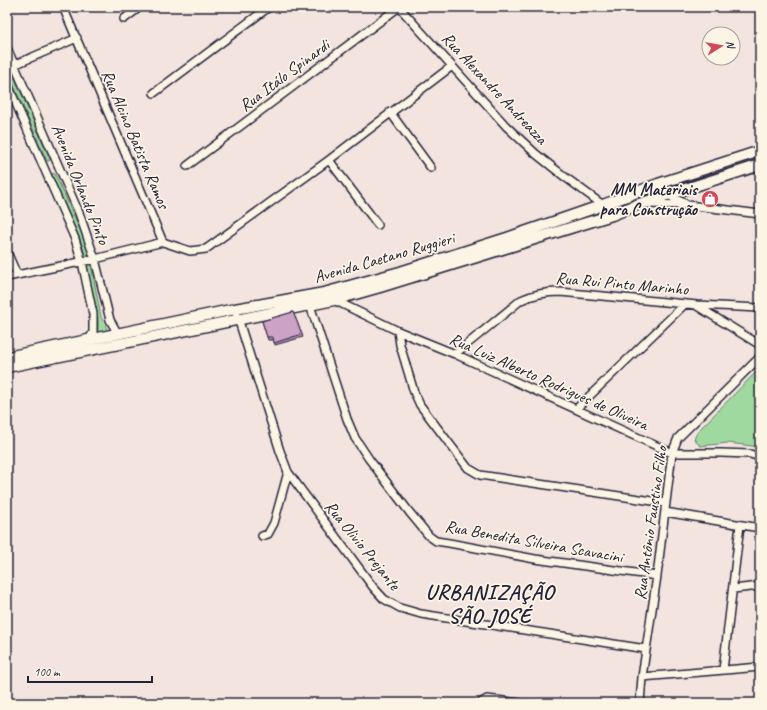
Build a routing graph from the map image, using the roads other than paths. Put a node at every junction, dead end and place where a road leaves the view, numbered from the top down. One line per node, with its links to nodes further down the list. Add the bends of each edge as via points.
1 (63, 7): 6 (street, Rua Alcino Batista Ramos)
2 (140, 7): 5 (street)
3 (269, 7): 11 (street)
4 (399, 7): 9 (street, Rua Alexandre Andreazza); 17 (street, Rua Itálo Spinardi)
5 (124, 19)
6 (77, 38): 8 (street); 28 (street, Rua Alcino Batista Ramos)
7 (7, 48): 8 (street, Avenida Orlando Pinto)
8 (14, 65): 15 (street, Avenida Orlando Pinto)
9 (452, 66): 12 (street); 23 (street, Rua Alexandre Andreazza, via 506,126 565,177)
10 (7, 83): 19 (street, Avenida Orlando Pinto)
11 (154, 93)
12 (390, 112): 14 (street); 18 (street)
13 (760, 151): 20 (main road, Avenida Caetano Ruggieri)
14 (329, 160): 27 (street); 28 (street, via 206,249 190,251)
15 (58, 164): 19 (street); 30 (street, Avenida Orlando Pinto)
16 (760, 165): 21 (main road, Avenida Caetano Ruggieri)
17 (187, 166)
18 (431, 168)
19 (45, 170): 31 (street, Avenida Orlando Pinto, via 75,239)
20 (658, 184): 21 (street); 23 (main road, Avenida Caetano Ruggieri)
21 (668, 195): 22 (main road, Avenida Caetano Ruggieri); 24 (street)
22 (638, 204): 24 (street); 26 (main road, Avenida Caetano Ruggieri)
23 (603, 205): 26 (street, Rua Alexandre Andreazza); 39 (main road, Avenida Caetano Ruggieri, via 507,238 357,284)
24 (688, 206): 25 (street)
25 (760, 214)
26 (612, 215): 34 (main road, Avenida Caetano Ruggieri)
27 (378, 225)
28 (163, 242): 30 (street)
29 (7, 252): 32 (street)
30 (95, 259): 31 (street); 41 (street, Avenida Orlando Pinto, via 110,320)
31 (82, 262): 32 (street); 42 (street, Avenida Orlando Pinto, via 93,314 93,332)
32 (17, 275): 33 (street)
33 (7, 277)
34 (334, 300): 37 (main road, Avenida Caetano Ruggieri); 40 (street, Rua Luiz Alberto Rodrigues de Oliveira)
35 (685, 304): 36 (street, Rua Rui Pinto Marinho); 44 (street, Rua Rui Pinto Marinho, via 546,292 521,300); 48 (street)
36 (697, 305): 38 (street, Rua Rui Pinto Marinho); 43 (street)
37 (310, 306): 39 (main road, Avenida Caetano Ruggieri); 57 (street, Rua Benedita Silveira Scavacini, via 355,438 429,536 449,543 535,559)
38 (760, 308)
39 (236, 314): 41 (main road, Avenida Caetano Ruggieri); 47 (main road, Avenida Caetano Ruggieri); 51 (street, Rua Olivio Prejante)
40 (398, 331): 44 (street, Rua Luiz Alberto Rodrigues de Oliveira); 52 (street, via 414,392 420,404 468,468 474,472 480,475)
41 (118, 334): 42 (main road, Avenida Caetano Ruggieri)
42 (89, 340): 45 (main road, Avenida Caetano Ruggieri)
43 (760, 345)
44 (455, 354): 48 (street, Rua Luiz Alberto Rodrigues de Oliveira)
45 (7, 357)
46 (760, 357): 49 (street, Rua Antônio Faustino Filho, via 678,438)
47 (7, 367)
48 (576, 409): 49 (street, Rua Luiz Alberto Rodrigues de Oliveira)
49 (672, 453): 50 (street, Rua Luiz Alberto Rodrigues de Oliveira, via 750,454); 52 (street, Rua Antônio Faustino Filho)
50 (760, 457)
51 (288, 472): 56 (street, via 274,523 268,534); 60 (street, Rua Olivio Prejante, via 373,587 384,599 400,608 421,614)
52 (666, 503): 53 (street, Rua Antônio Faustino Filho)
53 (665, 512): 54 (street); 57 (street, Rua Antônio Faustino Filho)
54 (740, 525): 55 (street); 59 (street)
55 (760, 528)
56 (262, 536)
57 (657, 576): 60 (street, Rua Antônio Faustino Filho)
58 (760, 586): 59 (street)
59 (733, 589): 62 (street)
60 (646, 649): 63 (street, Rua Antônio Faustino Filho)
61 (760, 667): 62 (street)
62 (723, 670): 63 (street)
63 (642, 677): 66 (street, Rua Antônio Faustino Filho)
64 (480, 703): 65 (street, via 487,700)
65 (520, 703)
66 (640, 703)

